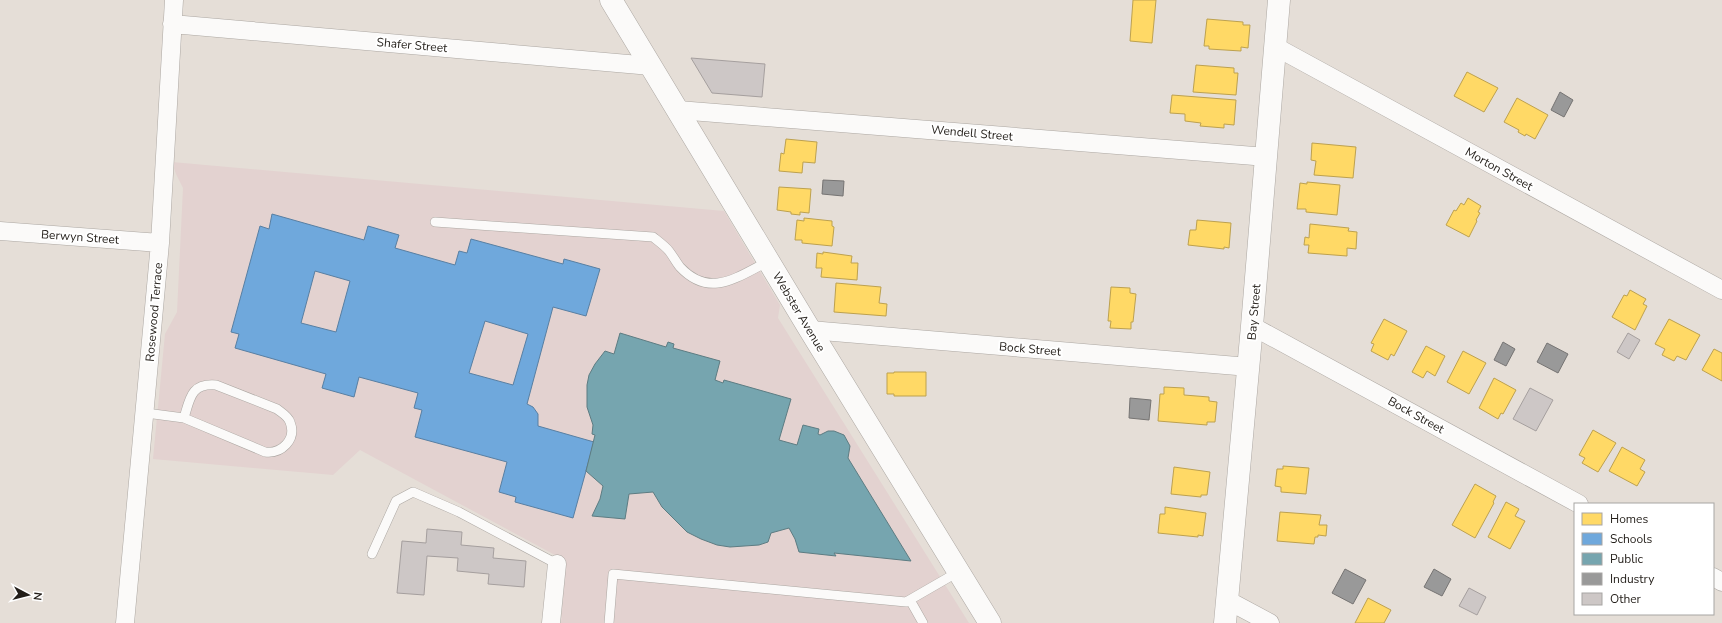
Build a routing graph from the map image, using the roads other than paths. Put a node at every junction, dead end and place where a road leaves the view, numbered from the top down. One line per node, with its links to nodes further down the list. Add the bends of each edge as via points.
1 (174, 0): 4 (street, Rosewood Terrace)
2 (611, 0): 6 (street, Webster Avenue)
3 (1279, 0): 5 (street, Bay Street)
4 (172, 24): 6 (street, Shafer Street); 11 (street, Rosewood Terrace)
5 (1276, 47): 8 (street, Bay Street); 13 (street, Morton Street)
6 (651, 66): 7 (street, Webster Avenue)
7 (678, 110): 8 (street, Wendell Street); 12 (street, Webster Avenue)
8 (1267, 157): 14 (street, Bay Street)
9 (435, 222): 12 (lane, via 653,237 669,250 688,275 713,285)
10 (0, 231): 11 (street, Berwyn Street)
11 (160, 243): 17 (street, Rosewood Terrace)
12 (769, 261): 15 (street, Webster Avenue)
13 (1722, 290)
14 (1252, 326): 16 (street, Bay Street); 19 (street, Bock Street)
15 (810, 330): 16 (street, Bock Street); 22 (street, Webster Avenue)
16 (1249, 367): 24 (street, Bay Street)
17 (146, 413): 18 (lane); 25 (street, Rosewood Terrace)
18 (184, 418): 18 (lane, via 265,452 274,453 286,446 292,430 285,414 277,409 216,384 197,387 191,394)
19 (1577, 503)
20 (372, 554): 21 (lane, via 396,501 413,492 459,512)
21 (557, 564): 26 (street)
22 (958, 572): 23 (lane); 29 (street, Webster Avenue)
23 (910, 600): 27 (lane, via 906,602 613,574); 28 (lane)
24 (1227, 600): 30 (street, Bay Street); 31 (street)
25 (125, 623)
26 (551, 623)
27 (608, 623)
28 (923, 623)
29 (990, 623)
30 (1225, 623)
31 (1270, 623)

